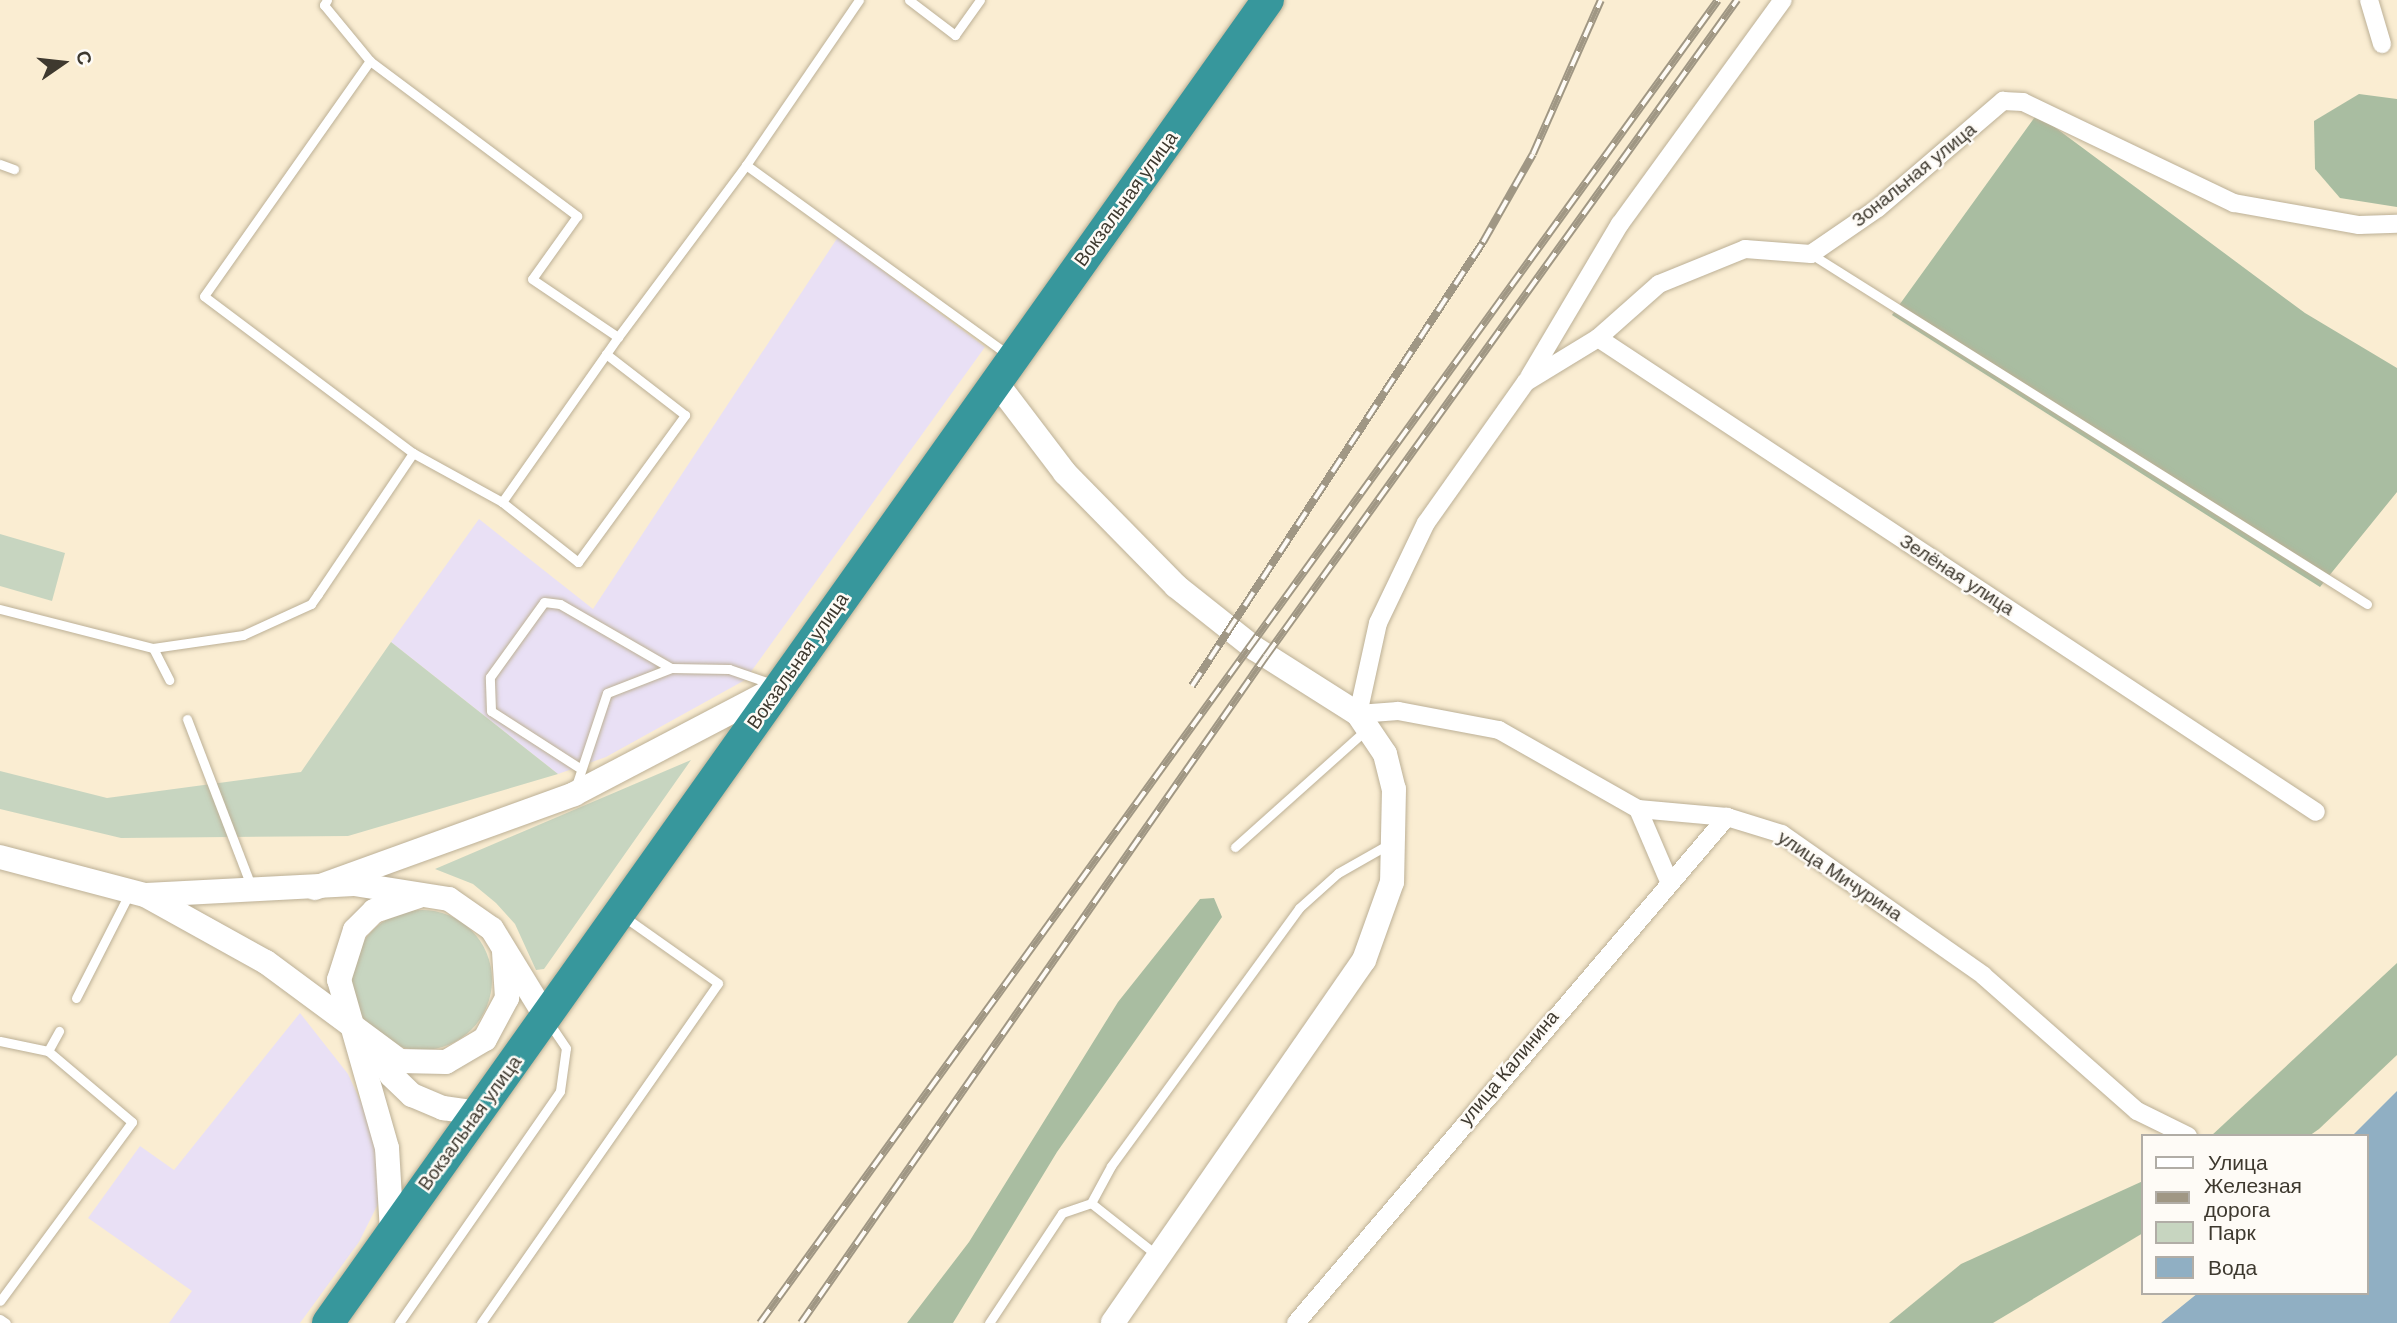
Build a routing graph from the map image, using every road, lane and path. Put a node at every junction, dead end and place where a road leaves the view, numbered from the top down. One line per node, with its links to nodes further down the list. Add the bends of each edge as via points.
1 (327, 0): 9 (lane, via 324,5)
2 (859, 0): 11 (lane)
3 (909, 0): 4 (lane, via 955,35)
4 (980, 0)
5 (1268, 0): 18 (highway, Вокзальная улица)
6 (1783, 0): 19 (street, via 1620,224)
7 (2369, 0): 8 (street)
8 (2382, 44)
9 (370, 61): 15 (lane, via 577,216 532,279); 20 (lane, via 204,296)
10 (0, 164): 12 (lane)
11 (746, 165): 15 (lane); 18 (lane)
12 (14, 169)
13 (2397, 224): 14 (street, Зональная улица, via 2360,226 2234,203 2023,102 2003,101 1878,208)
14 (1811, 254): 16 (street, via 1745,249 1659,284); 22 (lane)
15 (618, 337): 17 (lane)
16 (1598, 338): 19 (street); 33 (street, Зелёная улица)
17 (606, 354): 21 (lane); 21 (lane, via 685,415 578,562)
18 (1004, 370): 27 (highway, Вокзальная улица); 29 (main road, via 1065,473 1176,586 1238,636)
19 (1525, 382): 29 (street, via 1426,523 1378,622)
20 (413, 453): 21 (lane); 24 (lane, via 311,604 243,635)
21 (502, 502)
22 (2367, 604)
23 (0, 609): 24 (lane)
24 (153, 648): 26 (lane)
25 (671, 668): 27 (lane, via 729,669); 30 (lane, via 607,693); 30 (lane, via 559,604 544,602 490,677 491,711)
26 (169, 680)
27 (780, 687): 31 (main road); 43 (highway, Вокзальная улица)
28 (187, 719): 40 (lane)
29 (1364, 721): 32 (street, улица Мичурина, via 1398,710 1499,730); 35 (main road, via 1394,789); 36 (lane)
30 (578, 767): 31 (lane)
31 (574, 794): 39 (main road)
32 (1638, 809): 34 (street, улица Мичурина); 38 (street)
33 (2316, 812)
34 (1727, 817): 38 (street, улица Калинина); 53 (street, улица Мичурина, via 1794,842 1983,975 2137,1111)
35 (1396, 840): 54 (lane, via 1338,873 1299,908 1111,1166); 56 (main road, via 1392,882 1364,960)
36 (1235, 846)
37 (0, 857): 41 (main road)
38 (1668, 878): 65 (street, улица Калинина)
39 (315, 888): 40 (main road); 42 (main road, via 365,885)
40 (253, 891): 41 (main road)
41 (138, 893): 45 (lane); 47 (main road, via 266,962)
42 (423, 895): 44 (main road, via 473,911); 47 (main road, via 374,911 343,953 343,1006)
43 (620, 914): 46 (highway, Вокзальная улица); 62 (lane, via 718,983)
44 (504, 952): 46 (main road); 51 (main road, via 507,998 485,1039 467,1053 423,1065)
45 (76, 998)
46 (535, 1015): 52 (highway, Вокзальная улица); 61 (lane, via 566,1048 559,1091)
47 (355, 1029): 51 (main road); 55 (main road, via 387,1148)
48 (59, 1031): 50 (lane)
49 (0, 1041): 50 (lane)
50 (48, 1051): 57 (lane, via 132,1122)
51 (379, 1052): 52 (main road, via 412,1095 443,1108)
52 (478, 1113): 55 (highway, Вокзальная улица)
53 (2184, 1134)
54 (1091, 1203): 56 (lane); 63 (lane, via 1062,1213)
55 (392, 1232): 60 (highway, Вокзальная улица)
56 (1158, 1256): 64 (main road)
57 (0, 1301)
58 (0, 1319): 59 (lane)
59 (6, 1323)
60 (328, 1323)
61 (399, 1323)
62 (481, 1323)
63 (989, 1323)
64 (1113, 1323)
65 (1296, 1323)

